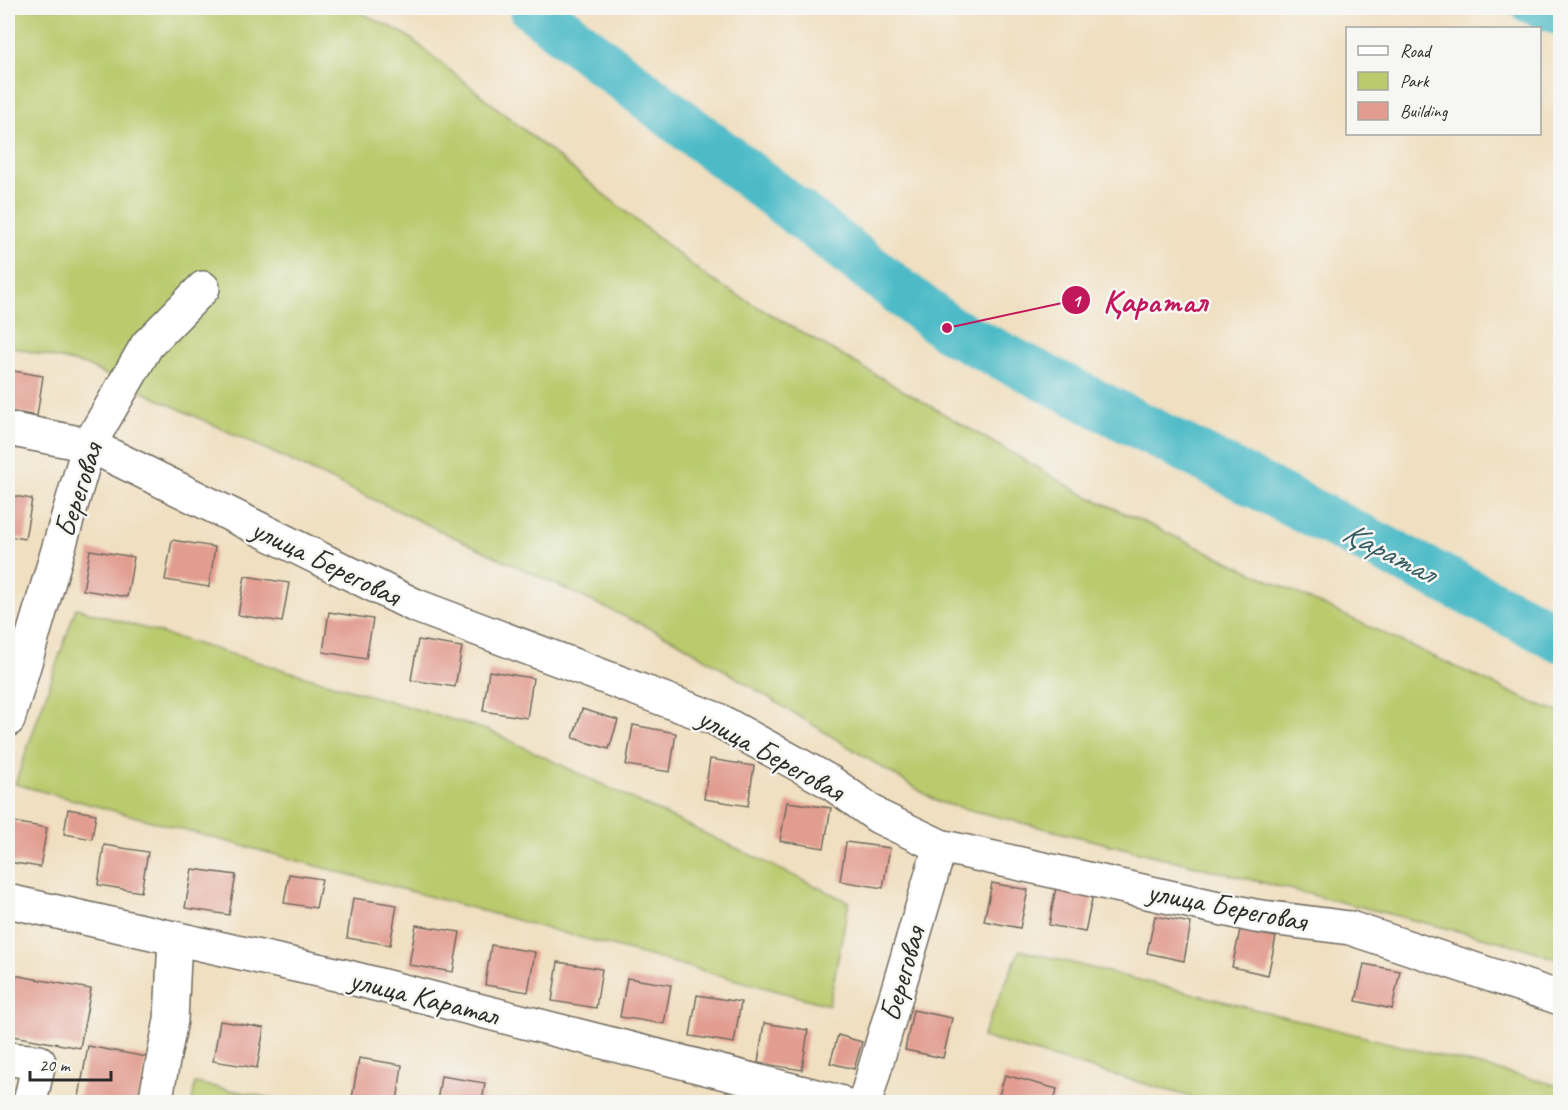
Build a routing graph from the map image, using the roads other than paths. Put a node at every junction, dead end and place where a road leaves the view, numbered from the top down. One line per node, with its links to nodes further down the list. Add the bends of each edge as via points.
1 (203, 288): 3 (street, Береговая, via 147,345)
2 (8, 429): 3 (street, улица Береговая)
3 (89, 445): 4 (street, Береговая); 5 (street, улица Береговая, via 414,605 716,719 830,782 879,817)
4 (8, 720)
5 (940, 846): 8 (street, улица Береговая, via 1255,916 1350,928); 13 (street, Береговая)
6 (8, 900): 7 (street, улица Каратал)
7 (176, 938): 11 (street, via 171,1020); 12 (street, улица Каратал, via 340,975)
8 (1560, 998)
9 (8, 1059): 10 (street, via 39,1062)
10 (30, 1102)
11 (155, 1102)
12 (839, 1102)
13 (864, 1102)

